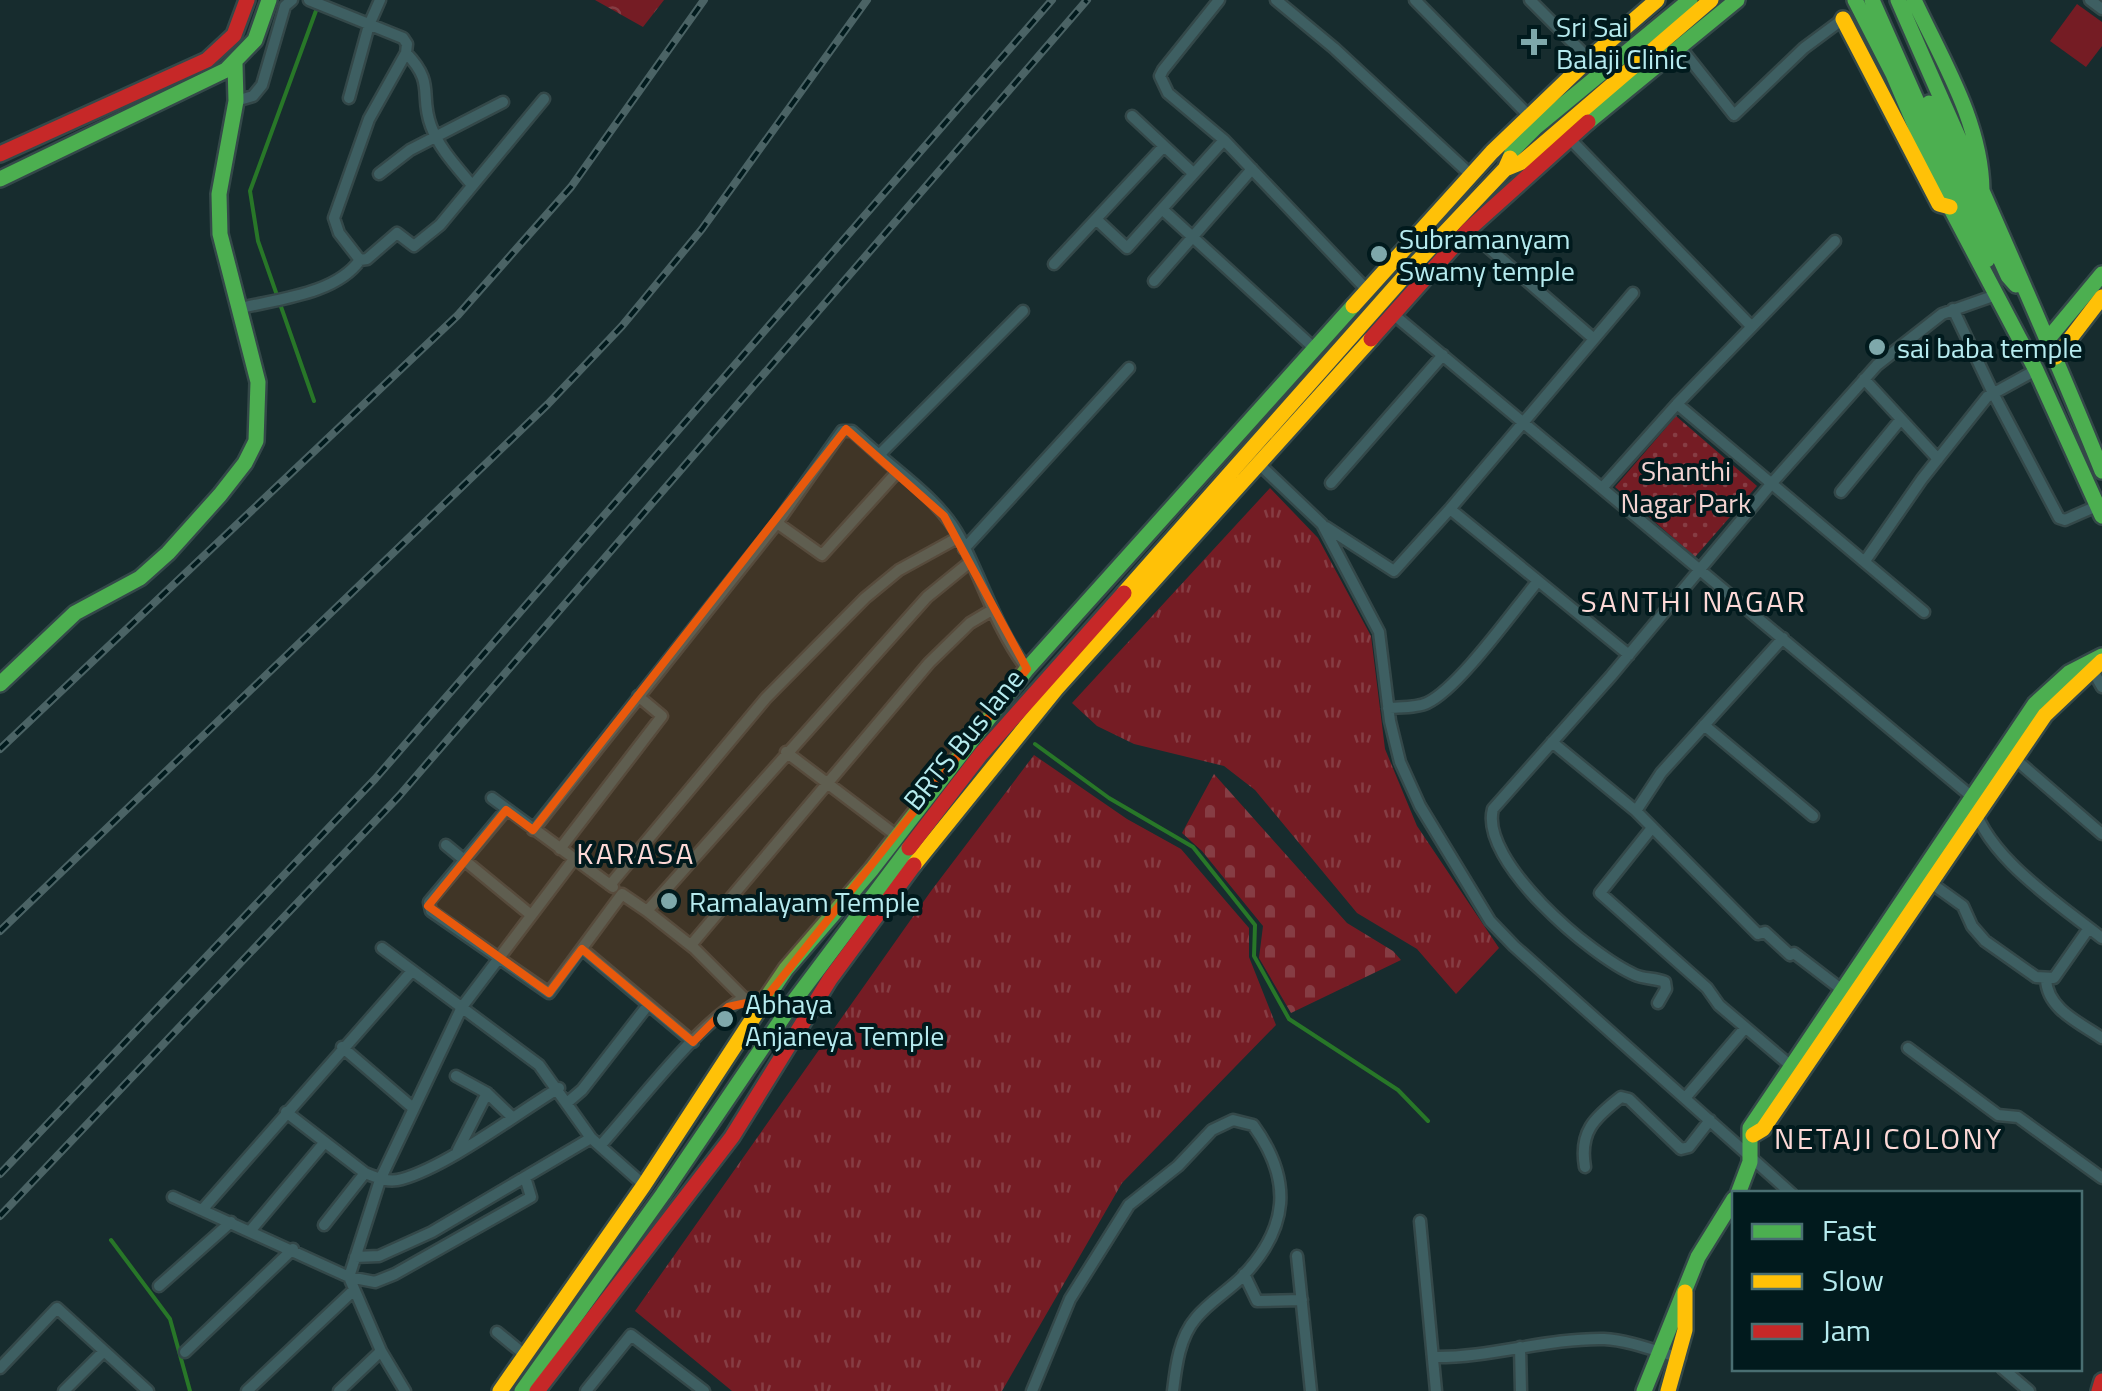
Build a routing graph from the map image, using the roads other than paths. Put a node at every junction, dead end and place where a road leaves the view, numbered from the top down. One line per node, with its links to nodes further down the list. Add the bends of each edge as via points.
1 (246, 0): 37 (main road, via 230,42 207,60)
2 (269, 0): 26 (main road, via 256,40)
3 (292, 0): 29 (street, via 258,92)
4 (309, 0): 22 (street)
5 (380, 0): 22 (street)
6 (1219, 0): 35 (street, via 1160,79)
7 (1276, 0): 42 (street)
8 (1414, 0): 32 (street)
9 (1530, 0): 25 (street)
10 (1656, 0): 25 (main road)
11 (1690, 0): 32 (main road)
12 (1711, 0): 38 (main road, via 1548,141)
13 (1737, 0): 23 (main road)
14 (1855, 0): 46 (main road)
15 (1872, 0): 63 (main road)
16 (1880, 0): 60 (main road, via 2008,276)
17 (1898, 0): 45 (main road)
18 (1914, 0): 45 (main road, via 1967,118 1984,174)
19 (2090, 0): 20 (street)
20 (2102, 9)
21 (1843, 19): 23 (street, via 1734,115); 46 (main road, via 1924,178 1939,204)
22 (369, 25): 24 (street, via 405,40); 27 (street)
23 (1680, 48): 34 (main road)
24 (406, 53): 33 (street, via 425,79); 52 (street, via 369,119 334,218)
25 (1589, 59): 32 (main road)
26 (235, 64): 29 (main road); 43 (main road)
27 (349, 98)
28 (544, 99): 44 (street)
29 (236, 101): 61 (main road, via 218,194 220,234)
30 (503, 102): 33 (street)
31 (1132, 116): 36 (street)
32 (1532, 122): 38 (main road); 42 (main road)
33 (436, 138): 40 (street); 44 (street)
34 (1569, 138): 49 (main road); 66 (street)
35 (1224, 140): 39 (street); 41 (street)
36 (1164, 146): 41 (street); 48 (street)
37 (0, 154)
38 (1517, 156): 146 (main road, BRTS Bus lane, via 1039,684)
39 (1252, 169): 50 (street); 56 (street)
40 (379, 174)
41 (1193, 174): 47 (street)
42 (1471, 176): 56 (main road)
43 (0, 179)
44 (471, 184): 52 (street, via 421,244 396,233)
45 (1982, 190): 60 (main road)
46 (1950, 207): 58 (main road)
47 (1162, 209): 48 (street, via 1127,248); 50 (street)
48 (1096, 220): 53 (street)
49 (1468, 230): 65 (main road); 67 (street)
50 (1192, 236): 55 (street); 69 (street)
51 (1835, 241): 66 (street)
52 (360, 260): 61 (street, via 331,282)
53 (1054, 264)
54 (2102, 274): 68 (main road)
55 (1154, 281)
56 (1368, 291): 69 (main road)
57 (1633, 293): 67 (street)
58 (1996, 295): 62 (street); 63 (main road)
59 (2102, 297): 71 (main road)
60 (2027, 298): 68 (main road)
61 (240, 308): 104 (main road, via 258,382 256,441 245,464 168,553 140,578 74,613)
62 (1954, 309): 74 (street); 75 (street)
63 (2005, 310): 73 (main road)
64 (1023, 312): 79 (street)
65 (1393, 314): 70 (street); 81 (main road)
66 (1751, 326): 76 (street)
67 (1594, 339): 78 (street)
68 (2048, 339): 71 (main road)
69 (1314, 348): 103 (main road)
70 (1443, 355): 78 (street); 84 (street)
71 (2056, 356): 82 (main road)
72 (1129, 368): 93 (street)
73 (2036, 370): 75 (street); 89 (main road)
74 (1864, 379): 77 (street); 85 (street)
75 (1993, 394): 80 (street); 89 (street, via 2059,518)
76 (1677, 404): 85 (street); 86 (street)
77 (1902, 419): 80 (street); 87 (street)
78 (1525, 424): 86 (street); 88 (street)
79 (879, 455): 83 (street); 90 (street, via 842,431)
80 (1938, 459): 94 (street)
81 (1258, 463): 91 (street); 147 (main road, via 1056,688 926,849)
82 (2102, 470)
83 (898, 471): 90 (street, via 822,555); 92 (street)
84 (1331, 483)
85 (1772, 483): 94 (street); 96 (street)
86 (1603, 488): 96 (street)
87 (1841, 492)
88 (1450, 509): 91 (street, via 1394,571); 97 (street)
89 (2100, 511)
90 (777, 523): 106 (street)
91 (1322, 524): 107 (street, via 1379,632)
92 (960, 537): 93 (street); 128 (street, via 899,570 865,598 766,698)
93 (964, 549): 95 (street)
94 (1865, 561): 99 (street)
95 (970, 562): 98 (street); 110 (street, via 927,597)
96 (1701, 568): 100 (street); 101 (street)
97 (1538, 581): 101 (street); 107 (street, via 1443,691 1426,704)
98 (992, 610): 103 (street); 112 (street, via 929,663)
99 (1924, 612)
100 (1783, 638): 108 (street); 113 (street)
101 (1629, 655): 109 (street)
102 (2099, 663): 105 (street); 111 (main road, via 2044,714); 113 (main road, via 2069,674 2035,704)
103 (1028, 669): 122 (main road)
104 (0, 684)
105 (2102, 688)
106 (638, 696): 120 (street); 124 (street, via 662,716)
107 (1388, 708): 157 (street, via 1400,762 1420,806 1490,921)
108 (1704, 725): 116 (street); 117 (street)
109 (1552, 742): 116 (street); 143 (street, via 1496,805 1491,830 1533,896 1581,938 1638,977 1665,982)
110 (786, 752): 112 (street); 130 (street)
111 (2014, 758): 118 (main road); 121 (street)
112 (828, 783): 122 (street); 134 (street)
113 (1971, 796): 118 (street); 140 (main road)
114 (492, 798): 115 (street)
115 (506, 810): 120 (street); 126 (street)
116 (1636, 811): 119 (street)
117 (1813, 816)
118 (1975, 818): 127 (main road); 132 (street, via 1997,849)
119 (1651, 829): 140 (street, via 1758,934 1765,932); 148 (street, via 1600,893)
120 (533, 830): 124 (street)
121 (2102, 834)
122 (897, 836): 142 (main road)
123 (446, 845): 126 (street)
124 (560, 849): 125 (street)
125 (574, 859): 128 (street); 131 (street)
126 (464, 860): 131 (street); 137 (street, via 428,906)
127 (1931, 883): 139 (street, via 1963,906 1984,940); 163 (main road, via 1763,1130)
128 (610, 885): 129 (street)
129 (622, 894): 130 (street); 136 (street)
130 (647, 911): 134 (street)
131 (530, 915): 137 (street)
132 (2089, 928): 133 (street); 139 (street, via 2058,973)
133 (2102, 938)
134 (691, 945): 141 (street)
135 (382, 948): 138 (street)
136 (582, 949): 137 (street, via 549,993); 144 (street)
137 (500, 959): 145 (street)
138 (412, 971): 145 (street); 151 (street)
139 (2046, 979): 149 (street, via 2056,1006)
140 (1841, 989): 153 (main road)
141 (744, 998): 142 (street); 150 (street)
142 (765, 999): 146 (street); 173 (main road)
143 (1658, 1003)
144 (648, 1005): 150 (street); 158 (street)
145 (462, 1008): 155 (street); 159 (street)
146 (787, 1013): 147 (street); 209 (main road, BRTS Bus lane)
147 (802, 1023): 210 (main road, via 732,1137)
148 (1745, 1028): 153 (street); 157 (street)
149 (2102, 1038)
150 (693, 1042): 165 (street)
151 (342, 1047): 159 (street); 160 (street)
152 (1908, 1048): 170 (street, via 1998,1116 2018,1118)
153 (1791, 1066): 163 (main road, via 1750,1128)
154 (456, 1076): 156 (street)
155 (558, 1088): 158 (street); 161 (street)
156 (487, 1093): 161 (street); 166 (street)
157 (1686, 1098): 162 (street)
158 (568, 1102): 165 (street)
159 (413, 1108): 171 (street)
160 (286, 1112): 164 (street); 178 (street)
161 (512, 1117): 166 (street)
162 (1710, 1120): 167 (street); 168 (street, via 1681,1149 1621,1097 1585,1132)
163 (1753, 1135): 167 (main road)
164 (324, 1142): 169 (street); 182 (street)
165 (601, 1147): 172 (street); 173 (street)
166 (457, 1151): 171 (street, via 400,1180)
167 (1750, 1158): 174 (main road); 175 (street)
168 (1585, 1167)
169 (365, 1173): 171 (street); 181 (street)
170 (2102, 1178)
171 (380, 1180): 185 (street)
172 (528, 1184): 185 (street); 185 (street, via 531,1197 395,1274 376,1282)
173 (644, 1185): 197 (main road)
174 (1740, 1191)
175 (1788, 1191)
176 (173, 1196): 178 (street)
177 (1732, 1202): 189 (main road)
178 (206, 1206): 180 (street)
179 (1420, 1221): 198 (street)
180 (231, 1222): 182 (street); 187 (street)
181 (324, 1225)
182 (253, 1228): 183 (street)
183 (293, 1249): 185 (street); 195 (street)
184 (1298, 1256): 190 (street)
185 (352, 1266): 188 (street)
186 (1244, 1274): 190 (street, via 1257,1301); 213 (street, via 1278,1228 1281,1189 1277,1164 1260,1133 1232,1120 1212,1130 1130,1205 1070,1299); 214 (street, via 1194,1320 1178,1353)
187 (159, 1286)
188 (354, 1290): 193 (street); 205 (street)
189 (1685, 1292): 196 (main road); 199 (main road, via 1689,1313)
190 (1302, 1300): 215 (street)
191 (498, 1332): 197 (street)
192 (1520, 1347): 196 (street, via 1606,1339); 198 (street); 217 (street)
193 (381, 1350): 206 (street); 207 (street)
194 (104, 1351): 200 (street, via 57,1308); 203 (street); 204 (street)
195 (185, 1352)
196 (1658, 1352): 199 (street); 218 (main road)
197 (525, 1355): 208 (main road)
198 (1433, 1357): 216 (street)
199 (1680, 1358): 219 (main road)
200 (0, 1368)
201 (2006, 1371): 220 (street)
202 (2102, 1381): 221 (main road)
203 (64, 1391)
204 (148, 1391)
205 (247, 1391)
206 (339, 1391)
207 (405, 1391)
208 (500, 1391)
209 (522, 1391)
210 (537, 1391)
211 (586, 1391): 212 (street, via 630,1335)
212 (704, 1391)
213 (1032, 1391)
214 (1173, 1391)
215 (1311, 1391)
216 (1436, 1391)
217 (1521, 1391)
218 (1644, 1391)
219 (1668, 1391)
220 (2029, 1391)
221 (2100, 1391)

